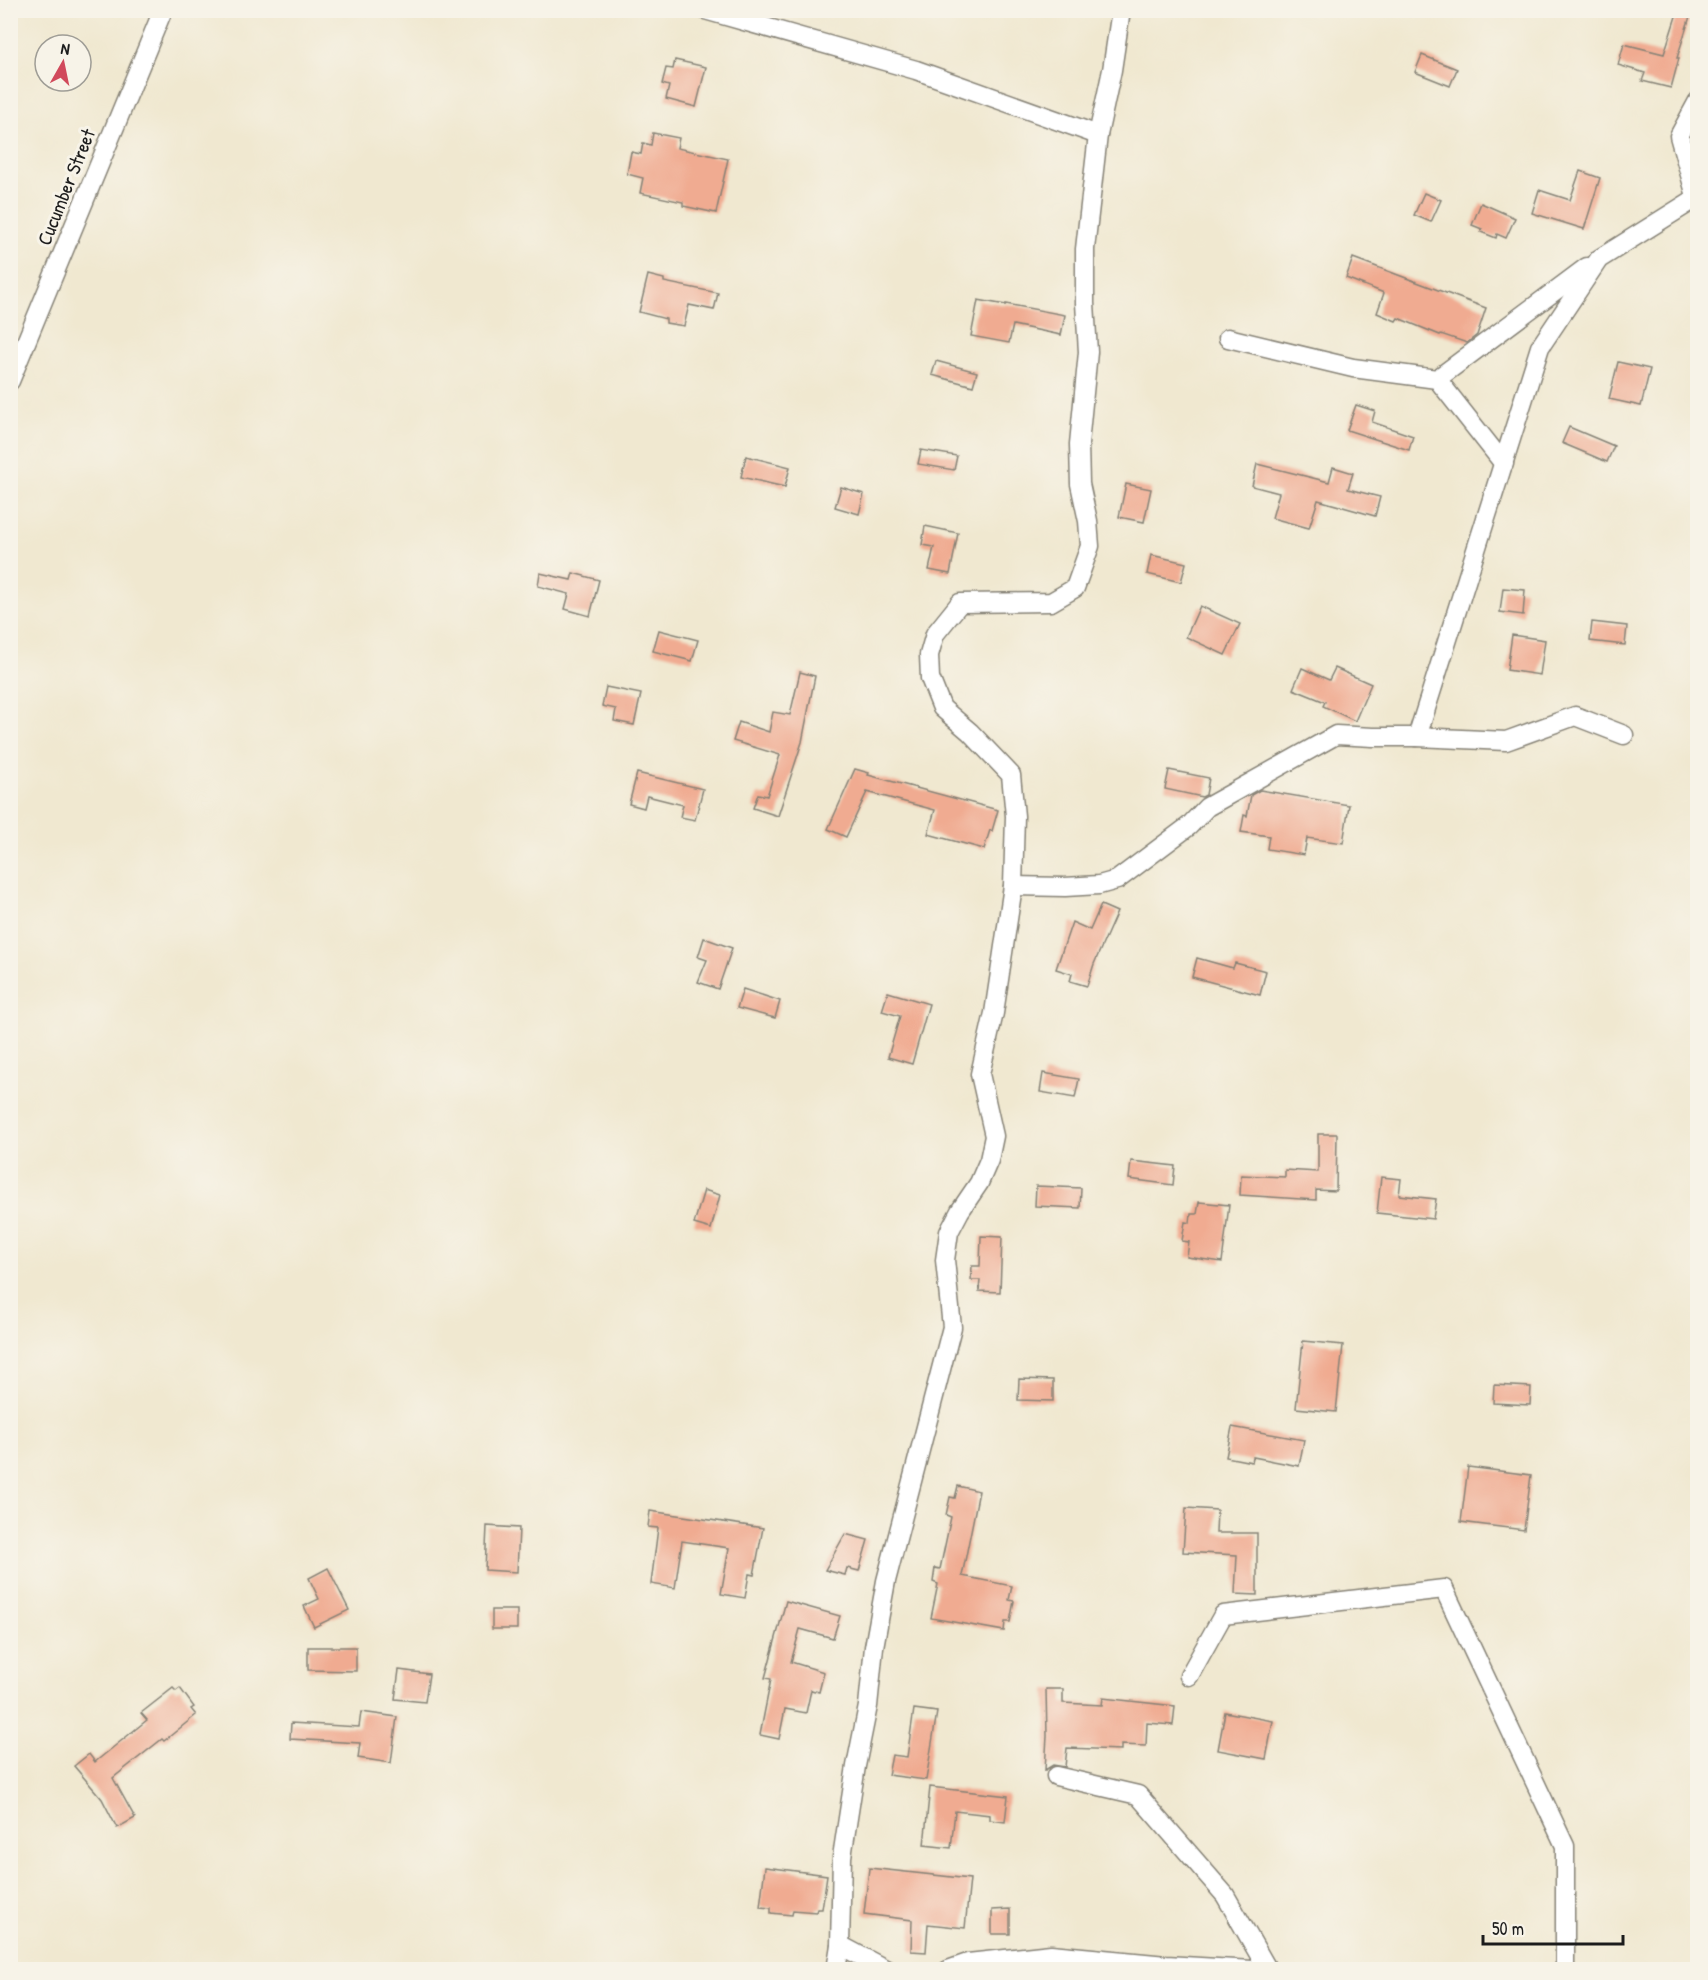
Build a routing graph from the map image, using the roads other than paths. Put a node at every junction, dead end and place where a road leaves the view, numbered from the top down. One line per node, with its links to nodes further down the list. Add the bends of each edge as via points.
1 (163, 10): 10 (street, Cucumber Street)
2 (705, 10): 5 (street, via 916,70)
3 (1121, 10): 5 (street)
4 (1698, 101): 6 (street, via 1679,136)
5 (1098, 135): 14 (street, via 1085,249 1088,352 1079,444 1080,484 1090,546 1075,588 1065,595 1051,602 960,603 935,634 929,655 930,678 942,708 1011,776 1015,816)
6 (1697, 196): 7 (street)
7 (1599, 259): 9 (street); 11 (street, via 1540,347)
8 (1228, 338): 9 (street, via 1353,368)
9 (1437, 379): 11 (street)
10 (10, 381)
11 (1504, 464): 13 (street)
12 (1624, 735): 13 (street, via 1575,716 1506,741)
13 (1417, 737): 14 (street, via 1336,735 1207,807 1180,833 1117,880 1065,887)
14 (1013, 885): 17 (street, via 994,1013 980,1074 994,1136 979,1183 949,1232 945,1260 952,1327 884,1592 874,1647 842,1857)
15 (1189, 1676): 24 (street, via 1222,1615 1444,1589 1566,1846)
16 (1056, 1776): 23 (street, via 1138,1795 1225,1895)
17 (840, 1945): 19 (street); 20 (street)
18 (1165, 1967): 21 (street, via 1051,1954 968,1963); 22 (street)
19 (836, 1970)
20 (887, 1970)
21 (948, 1970)
22 (1252, 1970)
23 (1268, 1970)
24 (1565, 1970)

